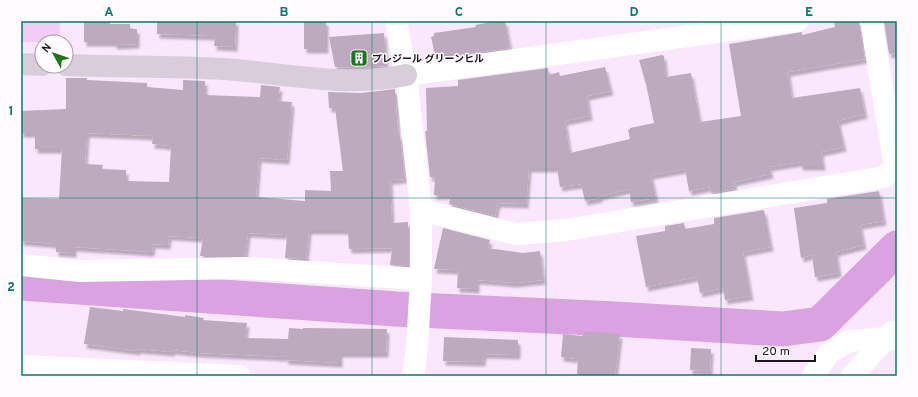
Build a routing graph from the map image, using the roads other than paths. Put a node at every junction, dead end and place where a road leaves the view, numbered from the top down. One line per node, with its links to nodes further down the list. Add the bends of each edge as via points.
1 (396, 21): 7 (street)
2 (797, 21): 7 (street)
3 (871, 21): 8 (street, via 895,167 884,176 566,230 516,234)
4 (21, 64): 5 (street)
5 (34, 65)
6 (74, 66): 7 (street, via 224,69 338,79 386,79)
7 (406, 75): 8 (street)
8 (421, 210): 10 (street)
9 (21, 265): 10 (street, via 80,271 245,268)
10 (420, 290): 14 (street)
11 (894, 335): 15 (street, via 849,341 829,354); 16 (street)
12 (21, 366): 13 (street)
13 (239, 376)
14 (413, 376)
15 (813, 376)
16 (852, 376)

